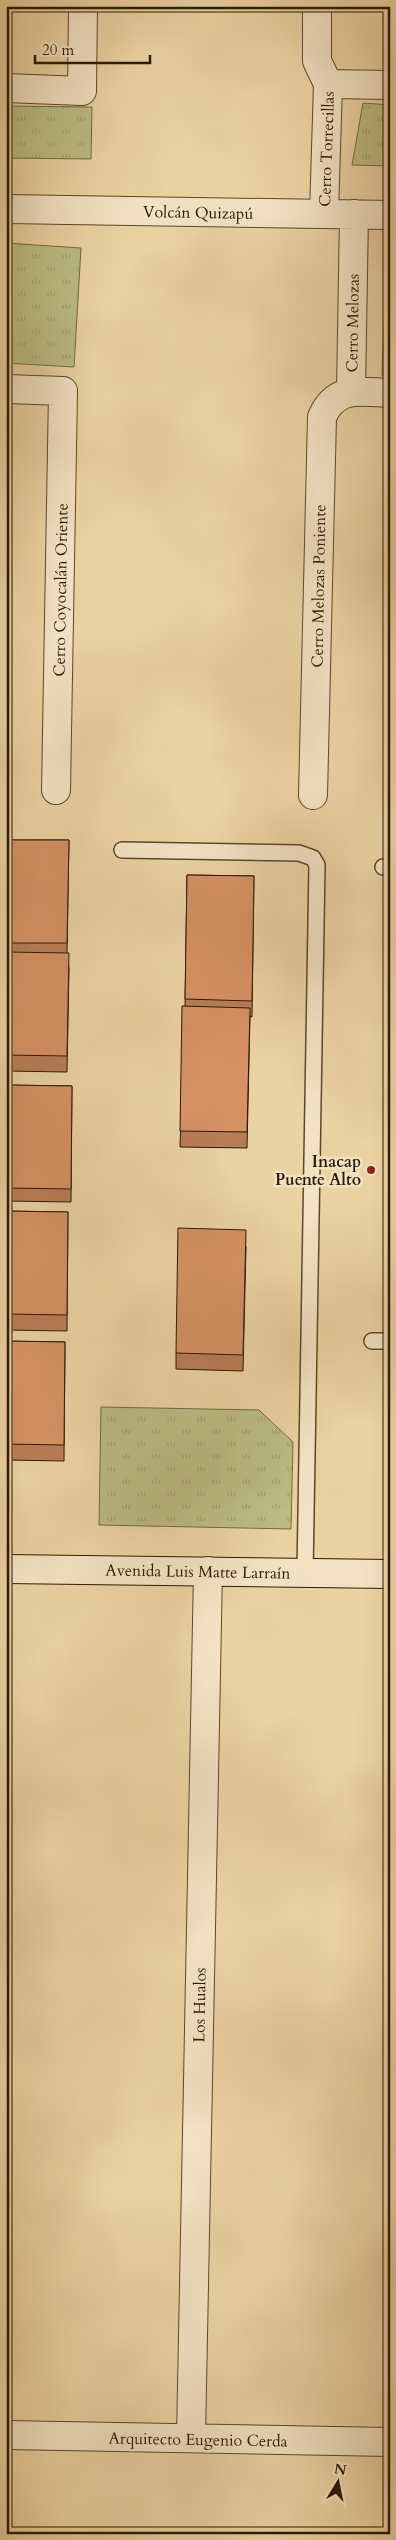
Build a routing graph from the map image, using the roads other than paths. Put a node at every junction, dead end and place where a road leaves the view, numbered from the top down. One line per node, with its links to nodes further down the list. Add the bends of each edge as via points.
1 (83, 6): 5 (street, via 82,91)
2 (317, 6): 3 (street, via 317,61)
3 (328, 84): 4 (street, Cerro Torrecillas); 7 (street, Cerro Torrecillas)
4 (390, 85)
5 (6, 88)
6 (6, 209): 7 (street, Volcán Quizapú)
7 (324, 214): 8 (street, Volcán Quizapú)
8 (354, 214): 9 (street, Volcán Quizapú); 11 (street, Cerro Melozas)
9 (390, 215)
10 (6, 389): 13 (street, Cerro Coyocalán Oriente, via 63,391)
11 (351, 392): 12 (street, Cerro Melozas); 14 (street, Cerro Melozas Poniente, via 331,400 322,417)
12 (390, 393)
13 (56, 790)
14 (313, 795)
15 (122, 850): 20 (lane, via 299,853 312,858 317,865)
16 (372, 1341): 17 (lane)
17 (390, 1341)
18 (6, 1569): 19 (street, Avenida Luis Matte Larraín)
19 (208, 1572): 20 (street, Avenida Luis Matte Larraín); 23 (street, Los Hualos)
20 (305, 1573): 21 (street, Avenida Luis Matte Larraín)
21 (390, 1574)
22 (6, 2435): 23 (street, Arquitecto Eugenio Cerda)
23 (191, 2438): 24 (street, Arquitecto Eugenio Cerda)
24 (390, 2442)

